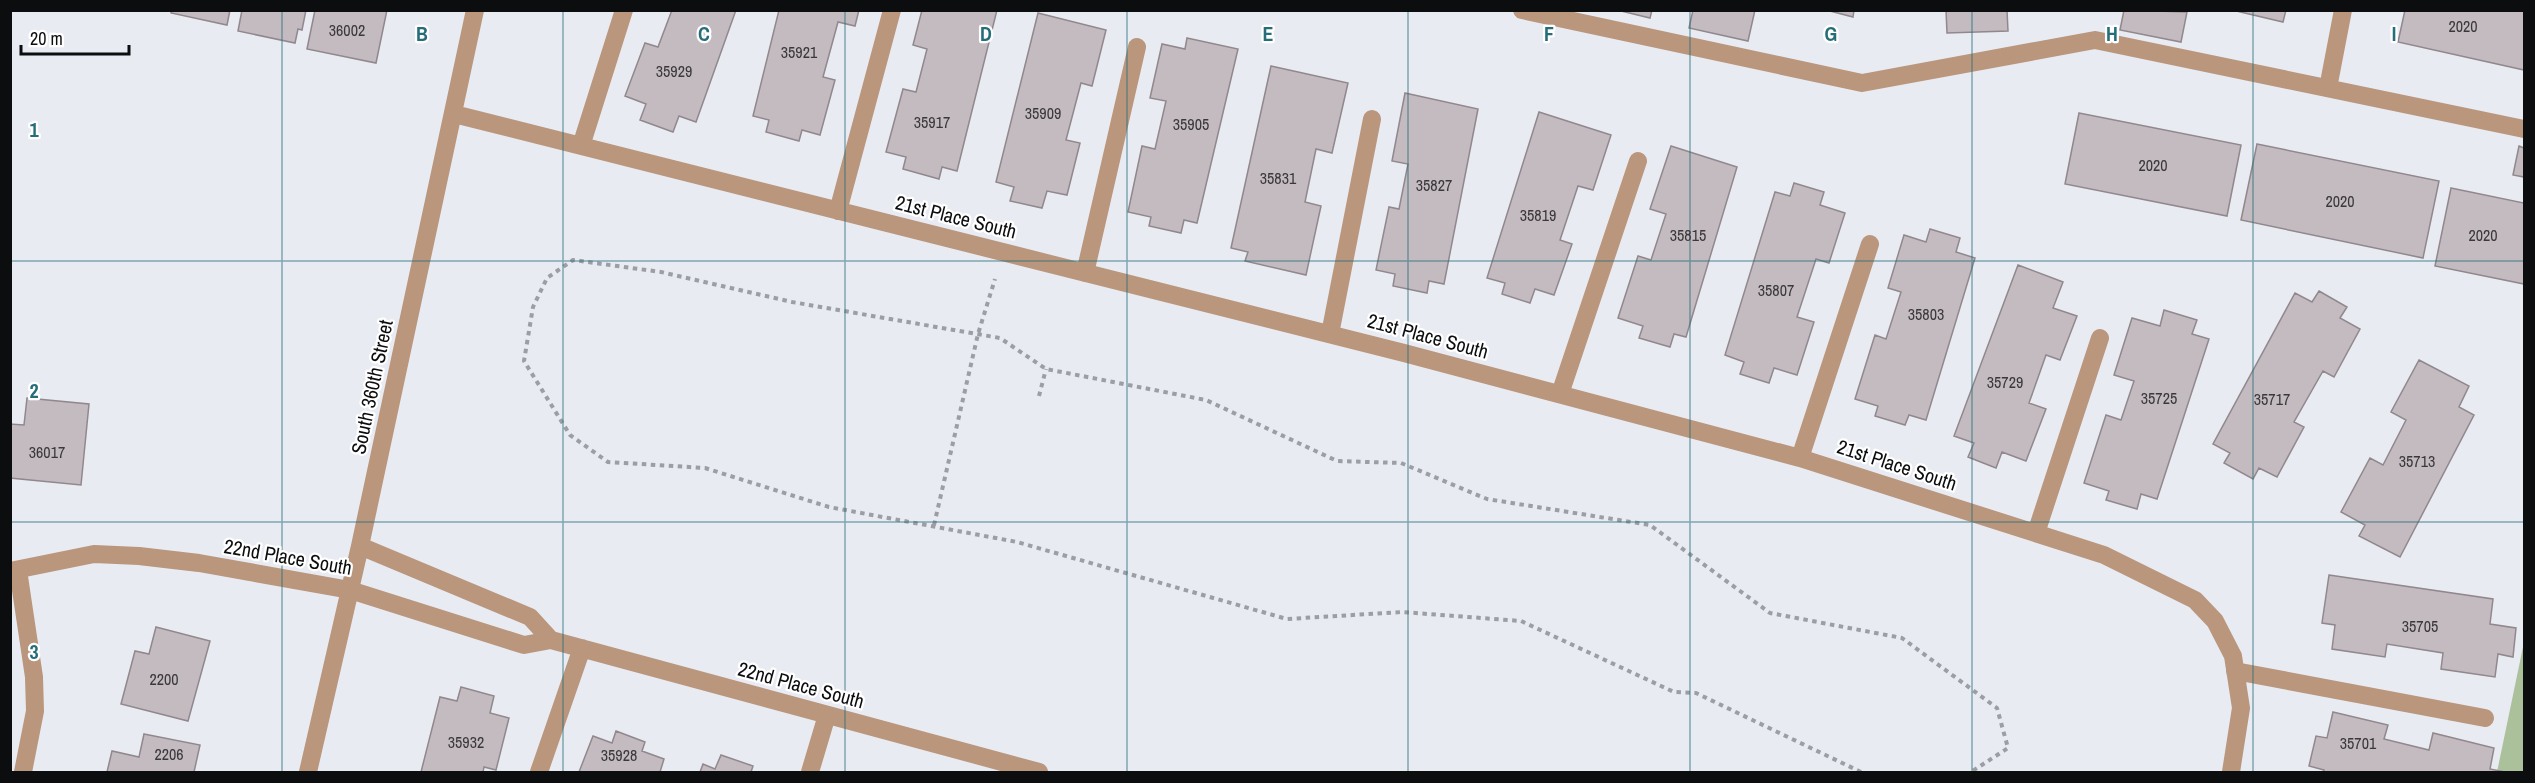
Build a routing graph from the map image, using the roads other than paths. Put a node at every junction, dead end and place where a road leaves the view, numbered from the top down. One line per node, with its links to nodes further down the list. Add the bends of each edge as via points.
1 (475, 10): 8 (street, South 360th Street)
2 (624, 10): 11 (street)
3 (892, 10): 13 (street)
4 (1521, 10): 7 (street, via 1862,83 2095,40)
5 (2343, 10): 7 (street)
6 (1137, 46): 15 (street)
7 (2328, 88): 10 (street)
8 (454, 114): 11 (street, 21st Place South); 21 (street, South 360th Street)
9 (1372, 119): 16 (street)
10 (2524, 129)
11 (581, 146): 13 (street, 21st Place South)
12 (1638, 161): 18 (street)
13 (838, 211): 15 (street, 21st Place South)
14 (1870, 244): 19 (street)
15 (1085, 273): 16 (street, 21st Place South)
16 (1330, 334): 18 (street, 21st Place South)
17 (2100, 338): 20 (street)
18 (1560, 394): 19 (street, 21st Place South)
19 (1800, 458): 20 (street, 21st Place South)
20 (2036, 533): 26 (street, 21st Place South, via 2104,555 2195,600 2215,621 2233,656)
21 (360, 546): 23 (street, South 360th Street); 24 (street, 22nd Place South, via 530,616)
22 (14, 571): 23 (street, 22nd Place South, via 78,556 114,554 199,563); 29 (street, via 34,678 35,711)
23 (350, 590): 24 (street, 22nd Place South, via 524,645); 30 (street, South 360th Street)
24 (551, 640): 25 (street, 22nd Place South)
25 (582, 648): 27 (street, 22nd Place South); 31 (street)
26 (2235, 671): 28 (street); 34 (street, 21st Place South, via 2241,708)
27 (826, 715): 32 (street); 33 (street, 22nd Place South)
28 (2485, 718)
29 (23, 772)
30 (308, 772)
31 (539, 772)
32 (810, 772)
33 (1039, 772)
34 (2231, 772)

